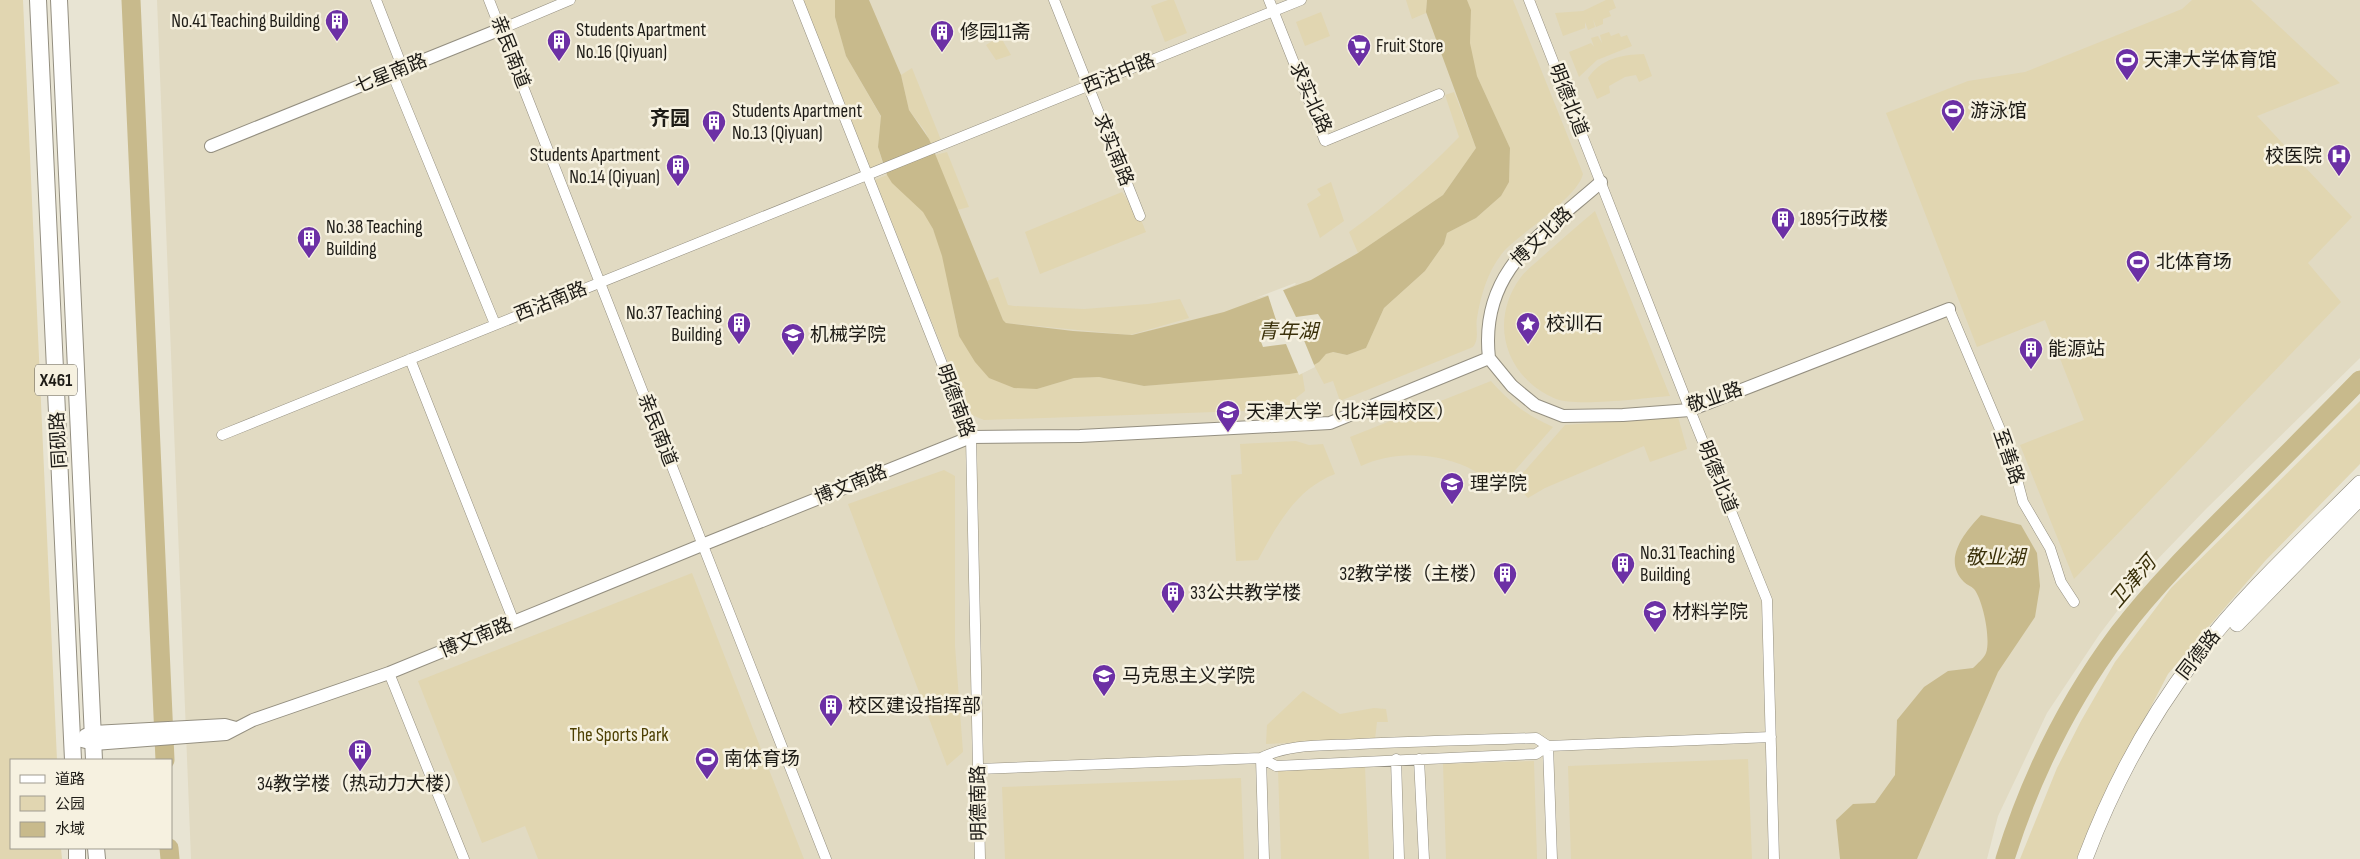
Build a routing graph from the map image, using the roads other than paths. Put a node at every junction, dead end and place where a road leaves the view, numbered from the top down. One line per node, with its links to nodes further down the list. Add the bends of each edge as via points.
1 (38, 0): 36 (main road, 同砚路 / X461)
2 (59, 0): 37 (main road, 同砚路 / X461)
3 (376, 0): 13 (street)
4 (489, 0): 12 (street, 亲民南道)
5 (570, 0): 12 (street, 七星南路)
6 (798, 0): 18 (street, 明德南路)
7 (1054, 0): 14 (street, 求实南路)
8 (1269, 0): 11 (street, 求实北路)
9 (1301, 0): 11 (street, 西沽中路)
10 (1529, 0): 19 (street, 明德北道)
11 (1274, 11): 14 (street, 西沽中路); 15 (street, 求实北路, via 1325,141)
12 (501, 29): 13 (street, 七星南路); 21 (street, 亲民南道)
13 (398, 71): 16 (street, 七星南路); 23 (street)
14 (1088, 86): 17 (street, 西沽中路); 20 (street, 求实南路)
15 (1439, 94)
16 (211, 146)
17 (881, 170): 18 (street, 西沽南路)
18 (867, 176): 21 (street, 西沽南路); 28 (street, 明德南路)
19 (1601, 182): 24 (street, 博文北路, via 1511,265 1497,288 1489,315); 26 (street, 明德北道)
20 (1140, 216)
21 (599, 282): 23 (street, 西沽南路); 31 (street, 亲民南道)
22 (1949, 309): 26 (street, 敬业路); 32 (street, 至善路, via 2010,453 2023,502 2050,548 2061,582)
23 (495, 324): 25 (street, 西沽南路)
24 (1490, 358): 26 (street, 敬业路, via 1512,386 1535,405 1563,416); 28 (street, 博文南路, via 1330,424 1080,436)
25 (410, 359): 27 (street, 西沽南路); 33 (street)
26 (1690, 410): 35 (street, 明德北道, via 1768,600)
27 (222, 435)
28 (971, 437): 31 (street, 博文南路); 43 (street, 明德南路)
29 (2360, 483): 52 (main road, 同德路, via 2256,588 2196,656 2156,714 2121,776)
30 (2360, 498): 53 (main road, 同德路, via 2248,612 2200,668 2150,743 2110,819)
31 (702, 545): 33 (street, 博文南路); 45 (street, 亲民南道)
32 (2074, 602)
33 (514, 622): 34 (street, 博文南路)
34 (389, 674): 37 (street, 博文南路, via 226,734 190,732 124,736); 44 (street)
35 (1771, 737): 38 (street); 51 (street, 明德北道)
36 (73, 739): 37 (street, 博文南路); 40 (main road, 同砚路 / X461)
37 (94, 745)
38 (1548, 746): 39 (street, via 1536,738 1410,741 1276,750); 41 (street, via 1536,754); 50 (street)
39 (1261, 758): 42 (street, via 1276,766); 43 (street); 47 (street)
40 (74, 759)
41 (1419, 759): 42 (street); 49 (street)
42 (1396, 760): 48 (street)
43 (978, 769): 46 (street, 明德南路)
44 (464, 859)
45 (826, 859)
46 (980, 859)
47 (1264, 859)
48 (1399, 859)
49 (1424, 859)
50 (1552, 859)
51 (1774, 859)
52 (2085, 859)
53 (2094, 859)

